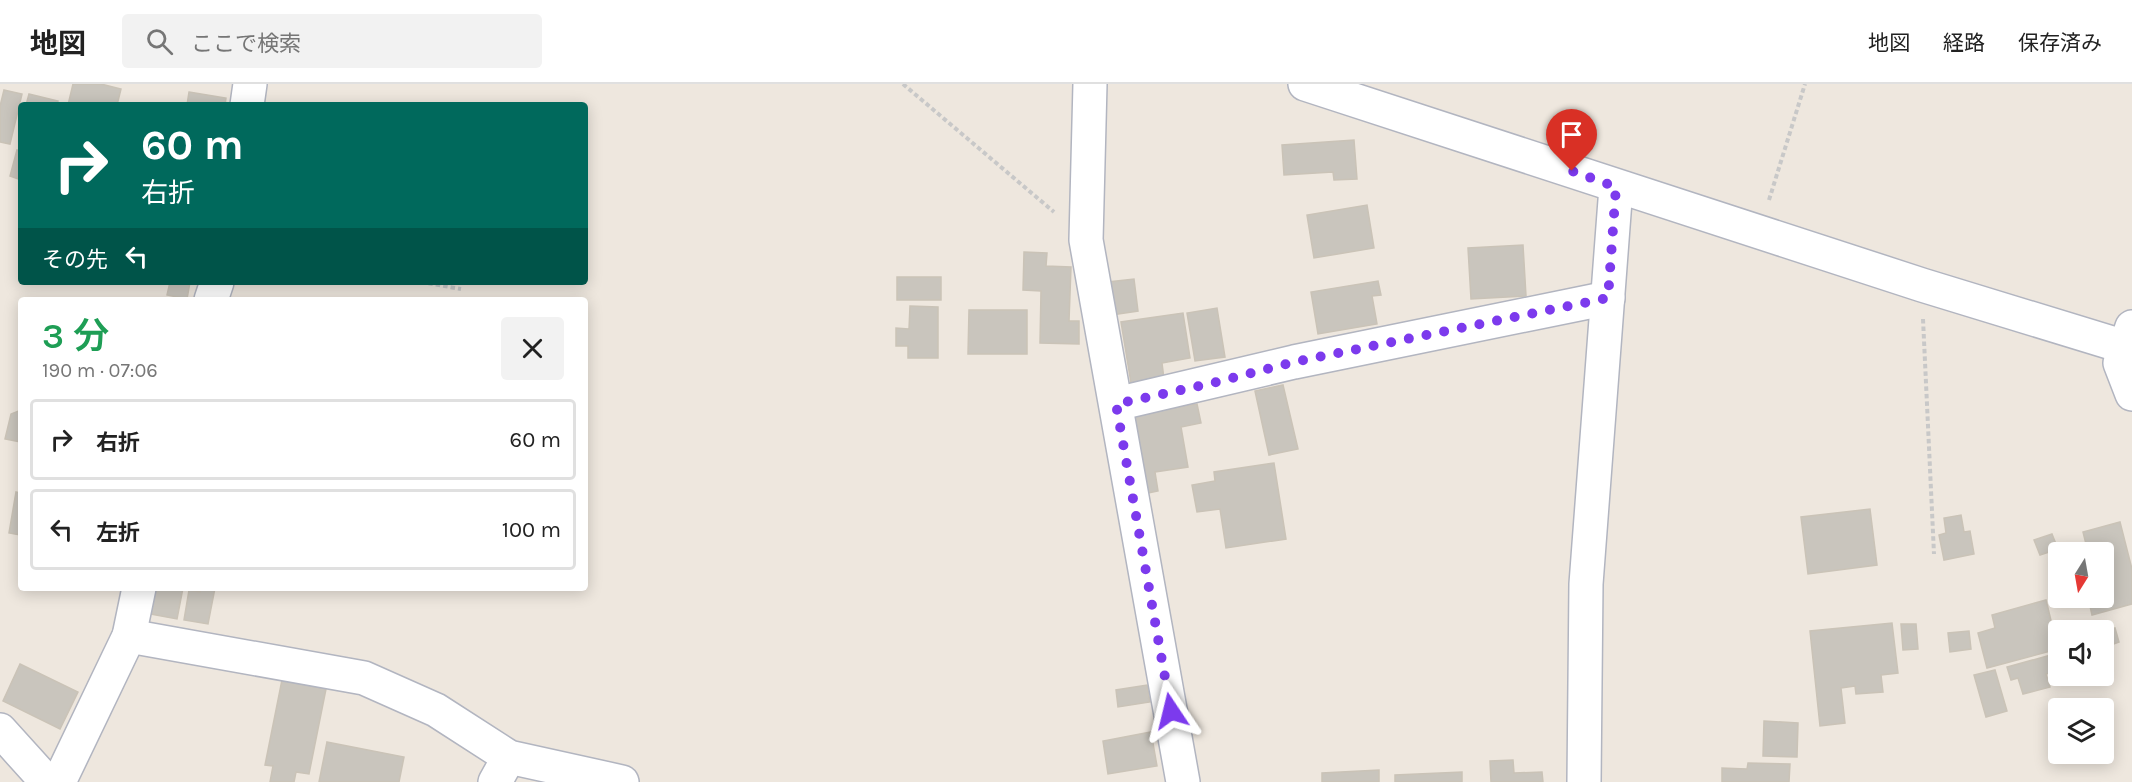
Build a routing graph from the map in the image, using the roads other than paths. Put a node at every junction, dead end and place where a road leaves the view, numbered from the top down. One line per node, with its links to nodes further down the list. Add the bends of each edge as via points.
1 (250, 84): 4 (street)
2 (1090, 84): 9 (street, via 1086,240)
3 (1305, 84): 5 (street)
4 (247, 102)
5 (1616, 187): 6 (street); 7 (street, via 1922,285)
6 (1608, 298): 9 (street, via 1294,362); 18 (street, via 1586,584)
7 (2128, 337): 8 (street, via 2120,363)
8 (2132, 391)
9 (1116, 404): 17 (street)
10 (138, 591): 11 (street)
11 (129, 636): 13 (street, via 364,678 436,710); 15 (street)
12 (0, 730): 14 (street)
13 (502, 769): 16 (street)
14 (47, 782)
15 (59, 782)
16 (622, 782)
17 (1183, 782)
18 (1584, 782)

